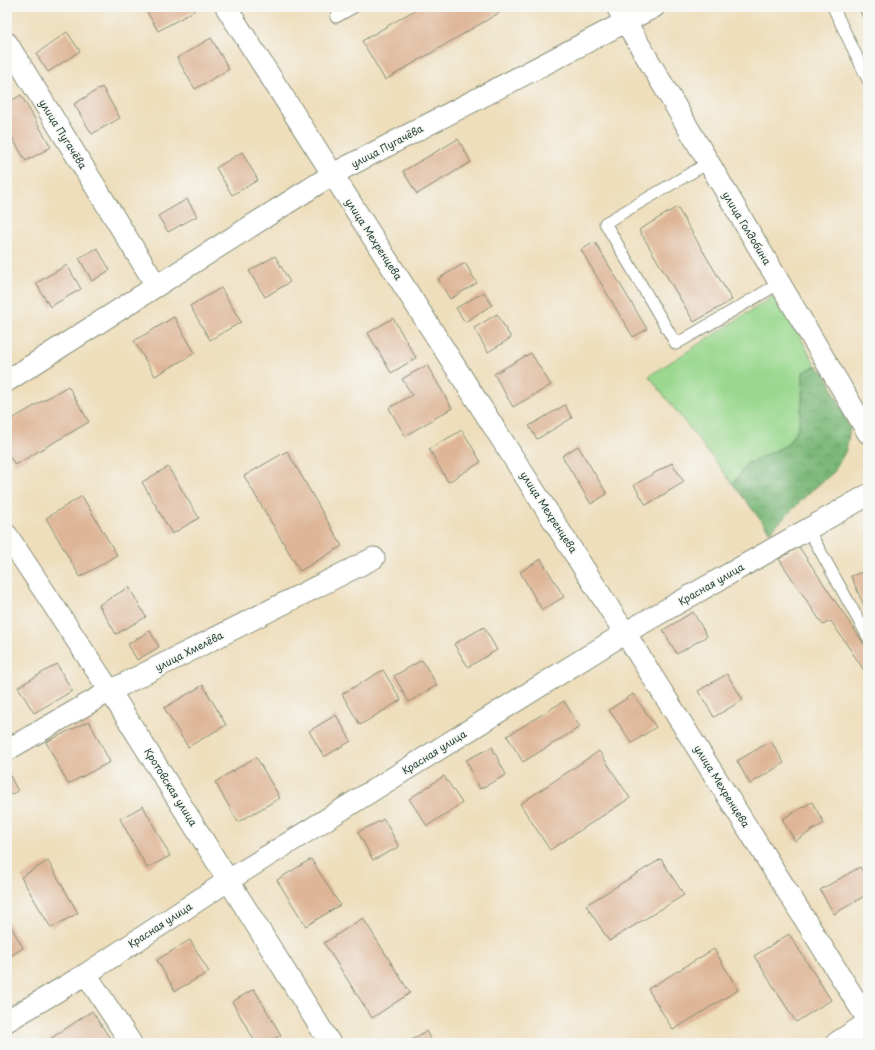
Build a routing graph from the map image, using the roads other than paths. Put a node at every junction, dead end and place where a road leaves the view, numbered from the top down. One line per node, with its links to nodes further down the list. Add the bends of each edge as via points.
1 (226, 7): 10 (street, улица Мехренцева)
2 (354, 7): 6 (lane)
3 (654, 7): 5 (street)
4 (833, 7): 8 (lane)
5 (621, 15): 9 (street, улица Голдобина); 10 (street, улица Пугачёва)
6 (336, 17)
7 (7, 43): 12 (street, улица Пугачёва)
8 (868, 80)
9 (708, 163): 11 (street, улица Голдобина); 11 (lane, via 605,223 676,344)
10 (333, 174): 12 (street, улица Пугачёва); 19 (street, улица Мехренцева)
11 (780, 284): 14 (street, улица Голдобина)
12 (156, 285): 13 (street, улица Пугачёва)
13 (7, 381)
14 (868, 433)
15 (868, 495): 16 (street, Красная улица)
16 (808, 529): 19 (street, Красная улица); 20 (lane)
17 (7, 535): 21 (street, Кротовская улица)
18 (374, 558): 21 (street, улица Хмелёва)
19 (625, 633): 23 (street, Красная улица); 26 (street, улица Мехренцева)
20 (868, 637)
21 (110, 691): 22 (street, улица Хмелёва); 23 (street, Кротовская улица)
22 (7, 750)
23 (229, 880): 24 (street, Красная улица); 28 (street, Кротовская улица)
24 (86, 974): 25 (street, Красная улица); 27 (street)
25 (7, 1021)
26 (868, 1022): 29 (main road)
27 (131, 1043)
28 (330, 1043)
29 (837, 1043)

